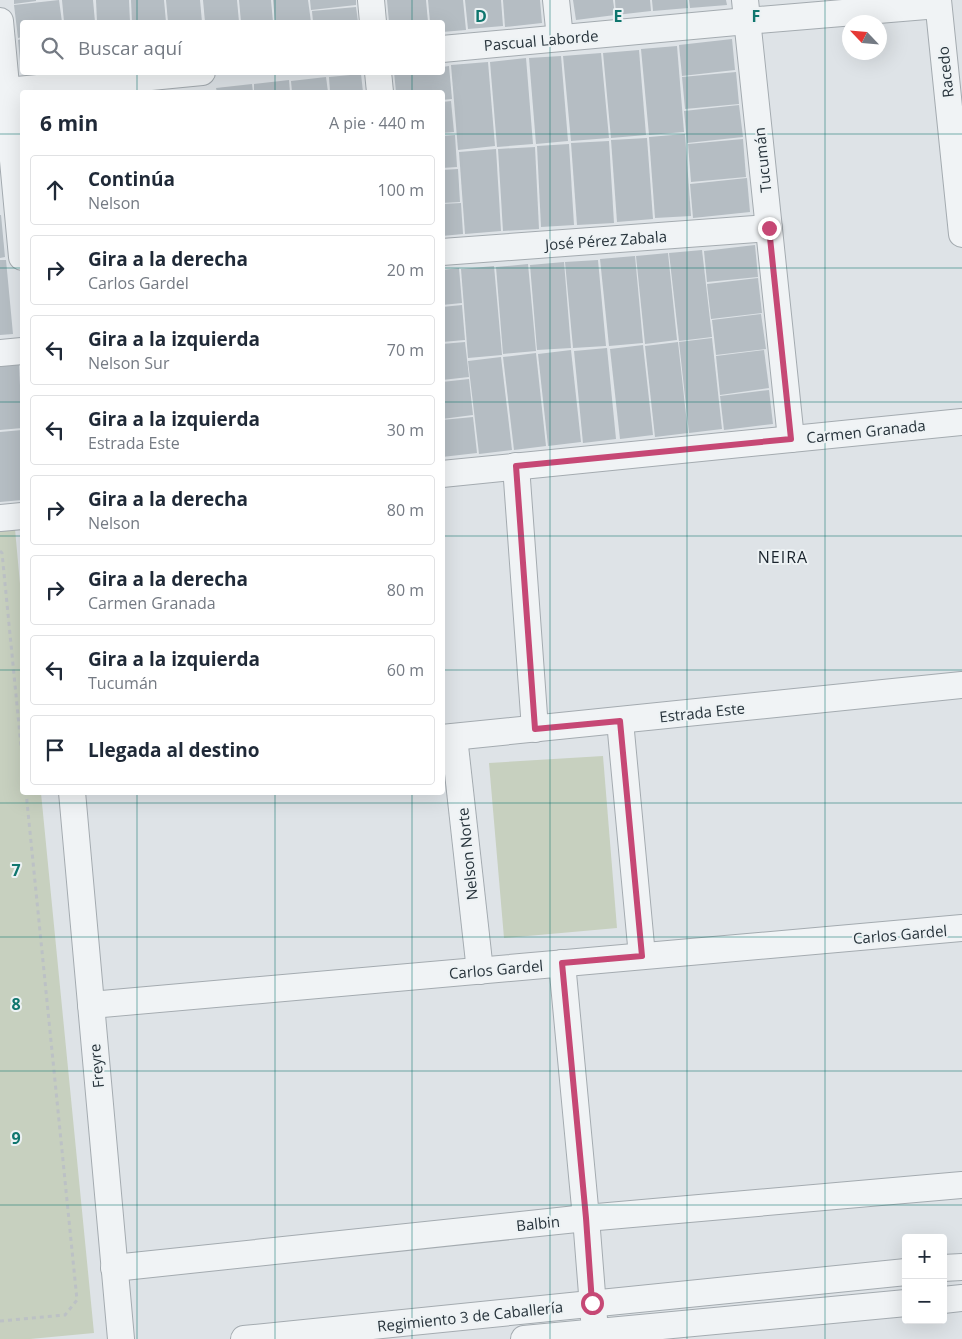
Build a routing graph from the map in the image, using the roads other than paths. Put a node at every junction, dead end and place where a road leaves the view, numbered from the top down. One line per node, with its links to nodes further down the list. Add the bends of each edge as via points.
1 (371, 0): 5 (street)
2 (556, 0): 7 (street)
3 (938, 2): 4 (street, Pascual Laborde); 18 (street, Racedo)
4 (746, 10): 7 (street, Pascual Laborde); 17 (street, Tucumán)
5 (373, 20)
6 (0, 21): 9 (street)
7 (560, 38): 8 (street, Pascual Laborde)
8 (445, 49)
9 (2, 59): 15 (street)
10 (177, 75): 15 (street)
11 (198, 75): 13 (street)
12 (378, 75): 14 (street)
13 (200, 90)
14 (380, 90)
15 (7, 91): 16 (street)
16 (7, 168): 19 (street)
17 (769, 228): 20 (street, José Pérez Zabala); 24 (street, Tucumán)
18 (962, 234)
19 (20, 245)
20 (445, 252)
21 (20, 351): 22 (street)
22 (0, 353)
23 (962, 422): 24 (street, Carmen Granada)
24 (791, 439): 25 (street, Carmen Granada)
25 (516, 466): 26 (street, Carmen Granada); 31 (street)
26 (445, 474)
27 (20, 516): 28 (street)
28 (0, 518)
29 (962, 685): 30 (street, Estrada Este)
30 (620, 721): 31 (street, Estrada Este); 35 (street)
31 (535, 729): 32 (street, Estrada Este)
32 (448, 737): 37 (street, Nelson Norte)
33 (72, 795): 38 (street, Freyre)
34 (962, 928): 35 (street, Carlos Gardel)
35 (642, 956): 36 (street, Carlos Gardel)
36 (562, 963): 37 (street, Carlos Gardel); 40 (street)
37 (480, 971): 38 (street, Carlos Gardel)
38 (90, 1006): 42 (street, Freyre)
39 (962, 1185): 40 (street, Balbin)
40 (586, 1218): 42 (street, Balbin); 47 (street)
41 (962, 1267): 43 (street)
42 (114, 1268): 50 (street, Freyre)
43 (947, 1268)
44 (902, 1272): 47 (street, Regimiento 3 de Caballería)
45 (962, 1298): 46 (street)
46 (947, 1300)
47 (592, 1303): 49 (street); 51 (street, Regimiento 3 de Caballería)
48 (902, 1304): 49 (street, Regimiento 3 de Caballería)
49 (596, 1336): 52 (street, Regimiento 3 de Caballería)
50 (121, 1339)
51 (244, 1339)
52 (524, 1339)

